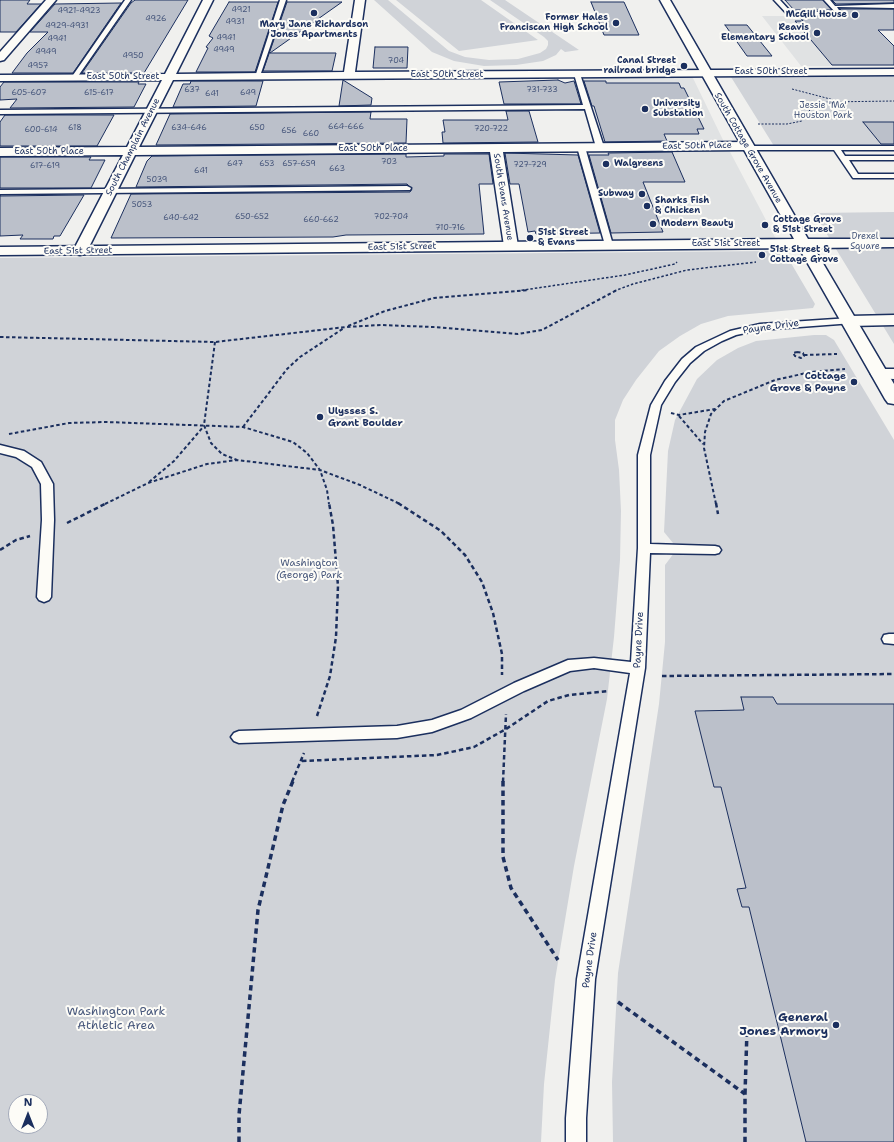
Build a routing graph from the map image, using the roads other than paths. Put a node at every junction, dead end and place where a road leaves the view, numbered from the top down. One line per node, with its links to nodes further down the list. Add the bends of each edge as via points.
1 (51, 0): 11 (street)
2 (128, 0): 19 (lane)
3 (208, 0): 17 (street, South Champlain Avenue)
4 (283, 0): 16 (lane)
5 (360, 0): 15 (street)
6 (665, 0): 12 (street, South Cottage Grove Avenue)
7 (778, 0): 8 (lane, via 789,14 840,14)
8 (827, 0)
9 (838, 6): 10 (lane)
10 (894, 6)
11 (0, 58)
12 (705, 72): 13 (street, East 50th Street); 14 (street, East 50th Street); 25 (street, South Cottage Grove Avenue)
13 (894, 72)
14 (577, 74): 15 (street, East 50th Street); 20 (lane)
15 (349, 75): 16 (street, East 50th Street)
16 (257, 76): 17 (street, East 50th Street)
17 (169, 77): 19 (street, East 50th Street); 21 (street, South Champlain Avenue)
18 (0, 78): 19 (street, East 50th Street)
19 (74, 78)
20 (587, 107): 21 (lane); 24 (lane)
21 (151, 111): 22 (lane); 29 (street, South Champlain Avenue)
22 (0, 112)
23 (581, 147): 24 (street, East 50th Place); 26 (street, East 50th Place); 39 (lane)
24 (600, 147): 25 (street, East 50th Place)
25 (747, 147): 27 (lane); 37 (street, South Cottage Grove Avenue)
26 (496, 148): 29 (street, East 50th Place); 40 (street, South Evans Avenue)
27 (836, 148): 28 (lane); 31 (lane)
28 (894, 148)
29 (131, 151): 30 (street, East 50th Place); 35 (street, South Champlain Avenue)
30 (0, 152)
31 (844, 158): 32 (lane); 33 (lane, via 856,176)
32 (894, 158)
33 (894, 176)
34 (407, 188): 35 (lane)
35 (110, 191): 36 (lane); 41 (street, South Champlain Avenue)
36 (0, 192)
37 (803, 243): 38 (street, East 51st Street); 39 (street, East 51st Street); 44 (street, South Cottage Grove Avenue)
38 (894, 243)
39 (609, 245): 40 (street, East 51st Street)
40 (511, 246): 41 (street, East 51st Street)
41 (80, 250): 42 (street, East 51st Street)
42 (0, 251)
43 (894, 320): 44 (street, Payne Drive)
44 (850, 321): 45 (street, South Cottage Grove Avenue); 48 (lane, Payne Drive, via 760,327 733,333 700,349 686,361 670,381 655,410 644,455)
45 (887, 374): 46 (street, South Cottage Grove Avenue)
46 (894, 399)
47 (0, 448): 50 (lane, via 20,454 37,466 47,484)
48 (644, 548): 49 (lane); 51 (lane, Payne Drive)
49 (715, 550)
50 (44, 597)
51 (638, 668): 52 (lane, via 594,663 568,666 466,714 432,726 397,732); 53 (lane, Payne Drive, via 586,979)
52 (239, 737)
53 (576, 1142)

